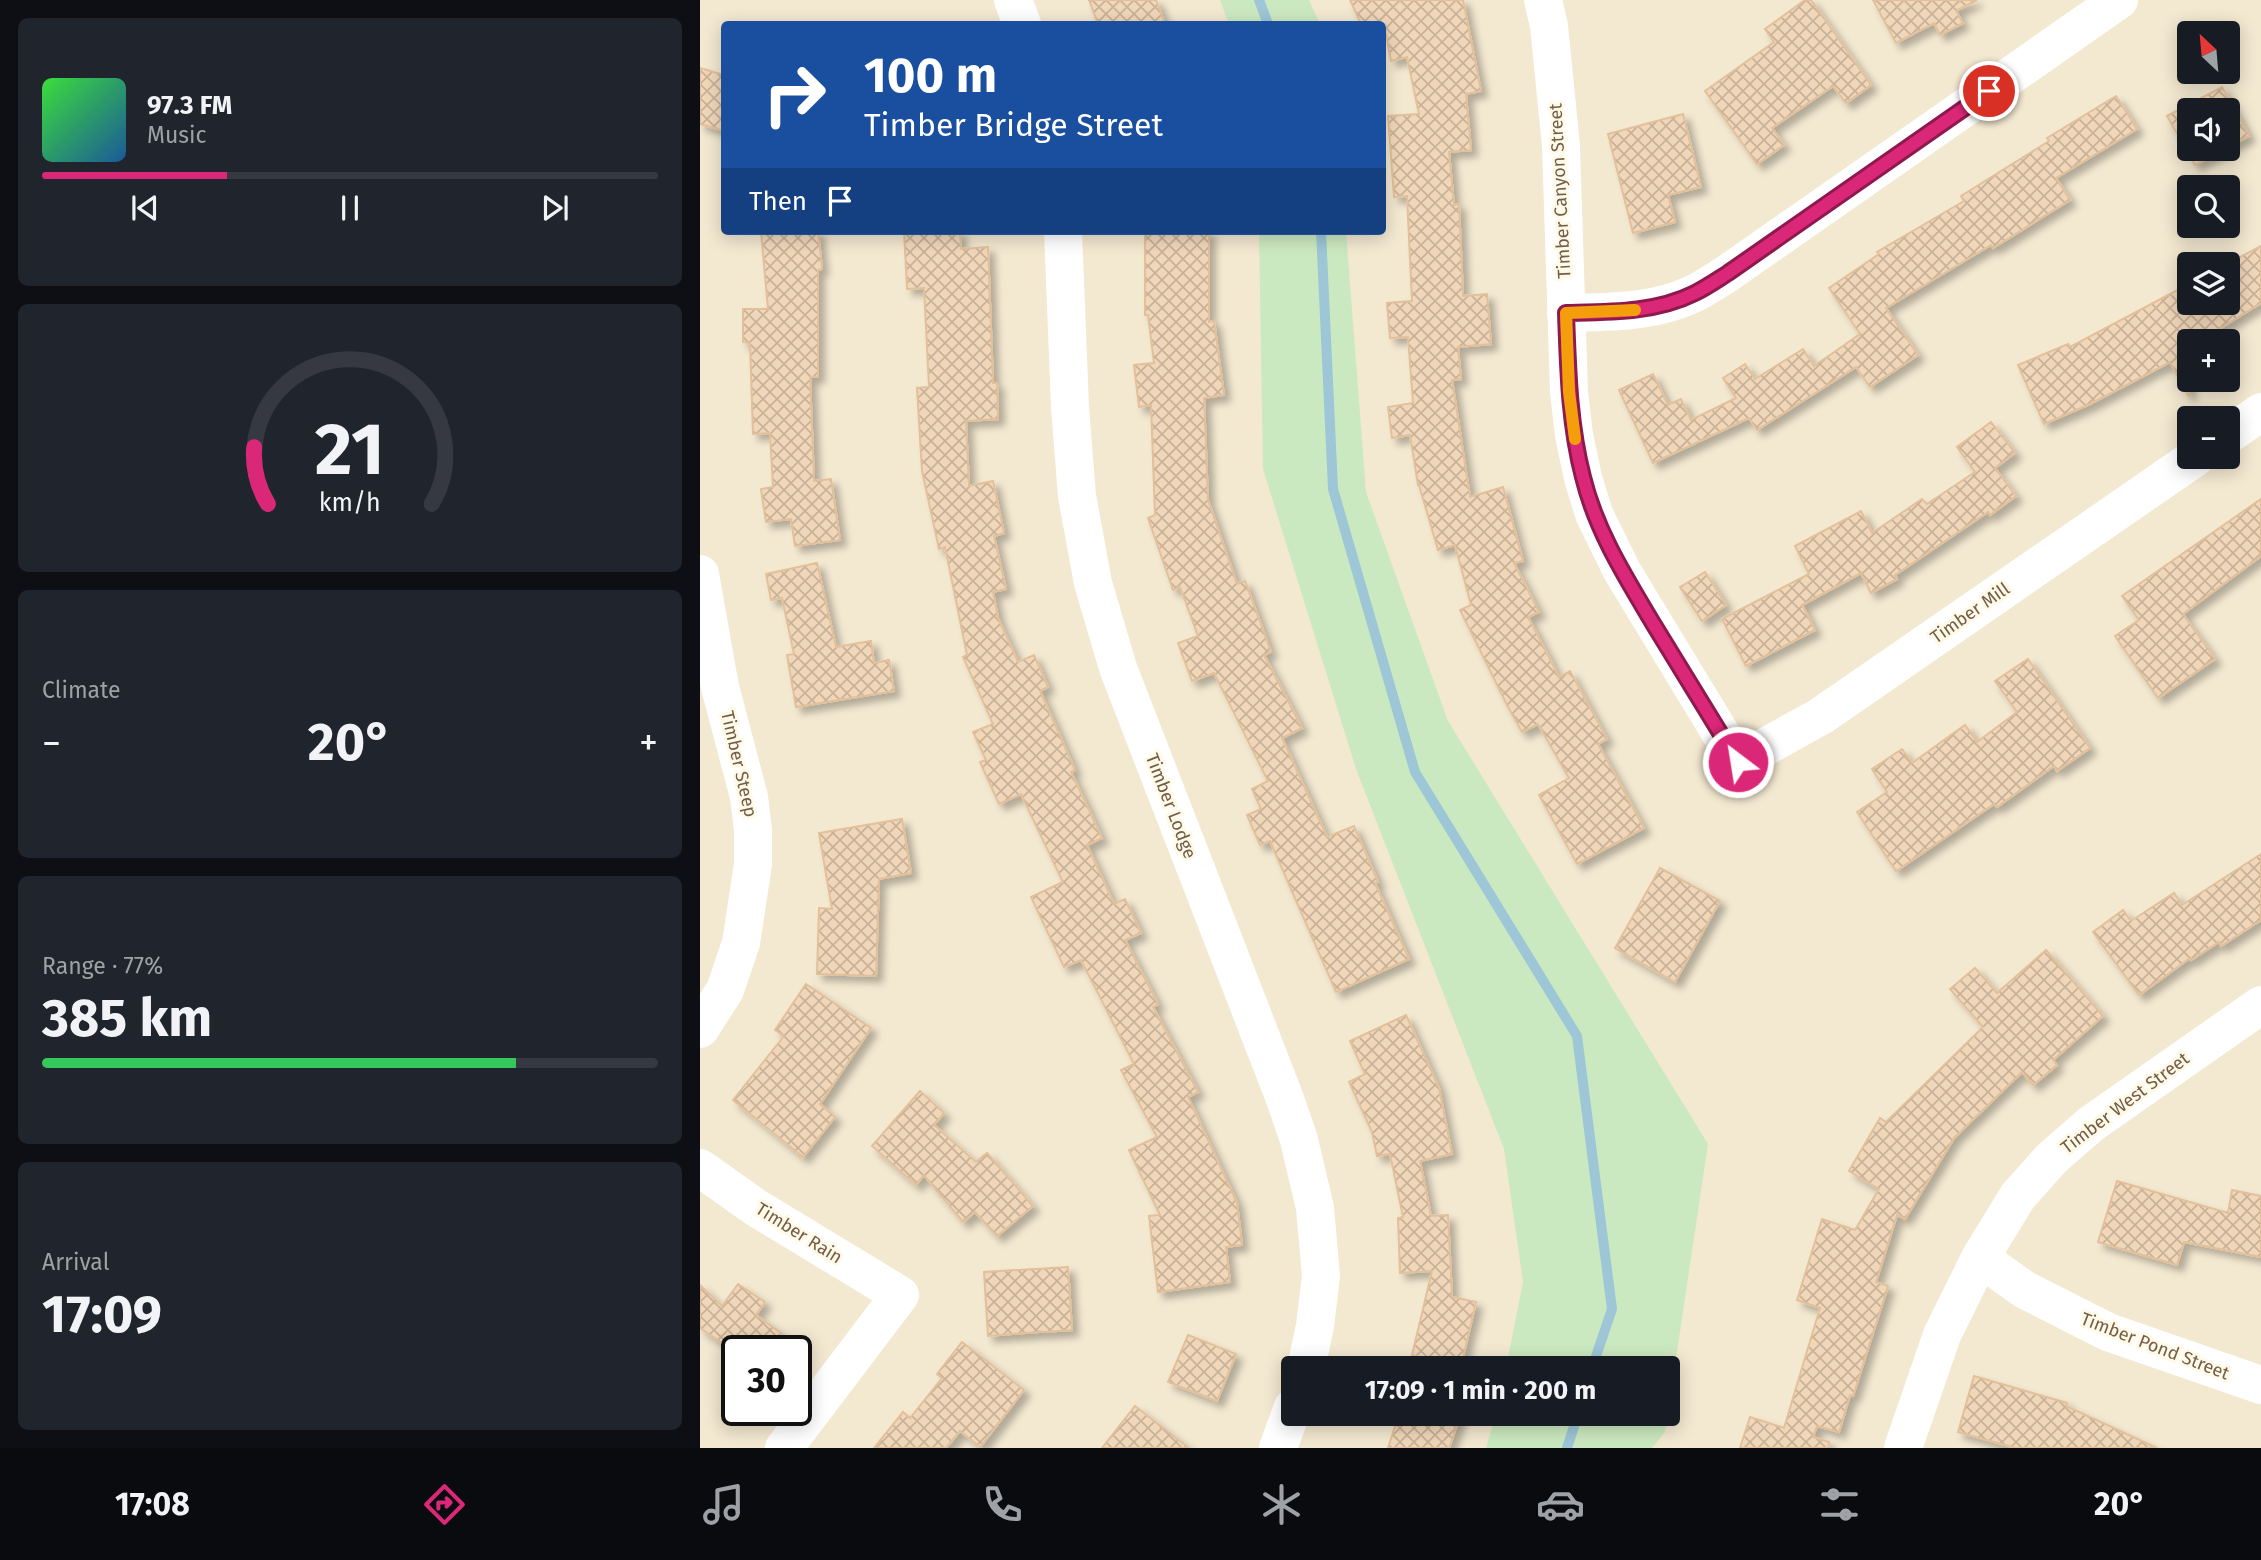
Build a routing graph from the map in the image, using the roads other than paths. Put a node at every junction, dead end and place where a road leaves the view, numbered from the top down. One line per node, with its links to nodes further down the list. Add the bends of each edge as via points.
1 (1013, 0): 4 (street)
2 (1543, 0): 6 (street, Timber Canyon Street, via 1561,146)
3 (2119, 0): 6 (street, via 1694,294 1656,307)
4 (1021, 21)
5 (1063, 235): 16 (street, Timber Lodge, via 1077,496 1093,583 1118,668 1298,1140 1315,1208 1321,1276)
6 (1566, 313): 11 (street, Timber Canyon Street, via 1574,435 1594,514 1622,571)
7 (2261, 412): 8 (street)
8 (2240, 427)
9 (2179, 469): 11 (street, Timber Mill, via 1821,716)
10 (700, 574): 13 (street, Timber Steep, via 720,687 749,797 753,864 741,943 725,990)
11 (1738, 762)
12 (2261, 1005): 15 (street, Timber West Street, via 2091,1124 2052,1158 2018,1196)
13 (700, 1029)
14 (700, 1168): 19 (street, Timber Rain, via 900,1295)
15 (1980, 1258): 17 (street, Timber Pond Street, via 2025,1290 2108,1332); 21 (street, Timber West Street, via 1942,1335)
16 (1309, 1356)
17 (2261, 1385)
18 (1286, 1426): 20 (street)
19 (784, 1448)
20 (1278, 1448)
21 (1903, 1448)

